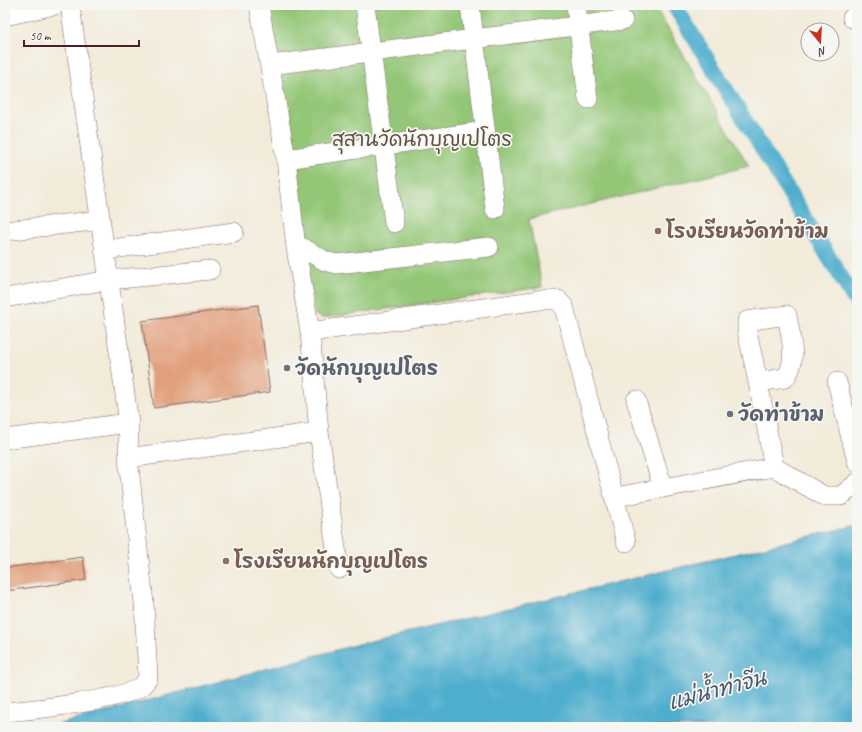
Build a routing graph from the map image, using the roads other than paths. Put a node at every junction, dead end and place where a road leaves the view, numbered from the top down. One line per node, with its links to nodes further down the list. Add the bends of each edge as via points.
1 (55, 5): 7 (street)
2 (70, 5): 18 (street)
3 (259, 5): 12 (street)
4 (365, 5): 11 (street)
5 (470, 5): 10 (street)
6 (576, 5): 9 (street)
7 (8, 12)
8 (623, 20): 9 (street)
9 (580, 26): 10 (street); 13 (street)
10 (475, 39): 11 (street); 14 (street)
11 (370, 52): 12 (street); 15 (street)
12 (270, 65): 16 (street)
13 (588, 99)
14 (485, 131): 15 (street); 17 (street)
15 (384, 145): 16 (street); 19 (street)
16 (286, 159): 23 (street)
17 (495, 209)
18 (101, 220): 20 (street); 24 (street)
19 (394, 223)
20 (5, 231)
21 (234, 232): 24 (street)
22 (489, 247): 23 (street, via 337,264 325,261 303,248)
23 (296, 248): 28 (street)
24 (105, 250): 26 (street)
25 (210, 270): 26 (street)
26 (109, 280): 27 (street); 32 (street)
27 (5, 298)
28 (310, 332): 33 (street); 40 (street, via 540,300 558,300 564,307)
29 (758, 382): 37 (street)
30 (837, 382): 36 (street)
31 (636, 400): 39 (street)
32 (129, 424): 34 (street); 35 (street)
33 (319, 432): 35 (street); 42 (street)
34 (5, 439)
35 (128, 458): 43 (street, via 144,603 148,678 140,687 121,695)
36 (857, 462)
37 (774, 468): 38 (street, via 824,496 841,496); 39 (street)
38 (857, 483)
39 (663, 488): 40 (street)
40 (616, 497): 41 (street)
41 (626, 542)
42 (339, 569)
43 (5, 712)

